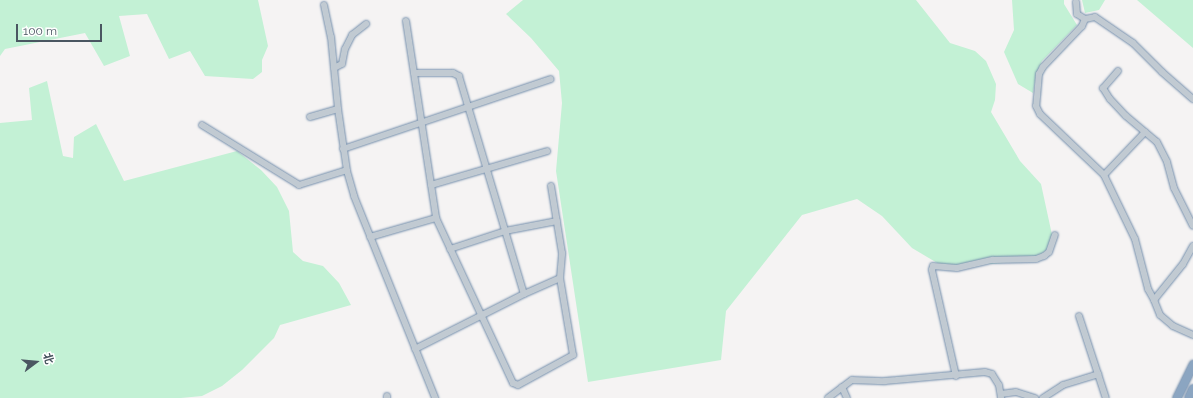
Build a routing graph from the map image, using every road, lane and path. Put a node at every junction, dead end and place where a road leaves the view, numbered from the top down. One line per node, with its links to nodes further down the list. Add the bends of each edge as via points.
1 (1076, 2): 3 (street, via 1077,14)
2 (324, 5): 6 (street)
3 (1085, 19): 10 (street, via 1095,17 1133,43); 21 (street, via 1082,26 1039,74 1036,106 1040,114)
4 (406, 21): 8 (street)
5 (366, 24): 6 (street, via 352,35 345,49 342,64)
6 (334, 68): 12 (street)
7 (1118, 71): 16 (street, via 1104,88 1110,99)
8 (414, 73): 11 (street, via 453,73 459,76); 14 (street)
9 (551, 79): 11 (street)
10 (1193, 99)
11 (468, 107): 14 (street); 19 (street)
12 (338, 109): 13 (street); 17 (street)
13 (310, 117)
14 (422, 123): 17 (street); 22 (street)
15 (202, 125): 20 (street, via 299,185)
16 (1145, 132): 21 (street); 26 (street, via 1157,142 1167,162 1174,188)
17 (343, 149): 20 (street)
18 (547, 151): 19 (street)
19 (486, 168): 22 (street); 27 (street)
20 (347, 170): 29 (street)
21 (1104, 175): 34 (street, via 1135,239 1148,289)
22 (431, 184): 24 (street)
23 (551, 186): 25 (street)
24 (436, 218): 29 (street); 31 (street)
25 (557, 221): 27 (street); 32 (street, via 562,253)
26 (1193, 226)
27 (505, 231): 31 (street); 33 (street)
28 (1055, 235): 41 (street, via 1049,252 1036,259 993,260 957,268 933,266)
29 (370, 237): 38 (street)
30 (1193, 246): 34 (street, via 1183,264)
31 (450, 248): 35 (street)
32 (560, 278): 33 (street); 35 (street, via 573,357 518,384 513,383)
33 (524, 294): 35 (street)
34 (1154, 300): 37 (street, via 1160,315 1173,326)
35 (481, 315): 38 (street)
36 (1079, 316): 40 (street)
37 (1193, 335)
38 (415, 349): 45 (street)
39 (1193, 366): 51 (highway)
40 (1098, 374): 49 (street, via 1063,385); 50 (street)
41 (956, 376): 42 (street, via 885,381 852,380); 44 (street, via 985,372 992,374 999,385)
42 (842, 387): 46 (street); 47 (street)
43 (1193, 389): 52 (highway)
44 (1001, 396): 48 (street, via 1016,392)
45 (435, 398)
46 (828, 398)
47 (847, 398)
48 (1035, 398)
49 (1043, 398)
50 (1106, 398)
51 (1177, 398)
52 (1189, 398)

